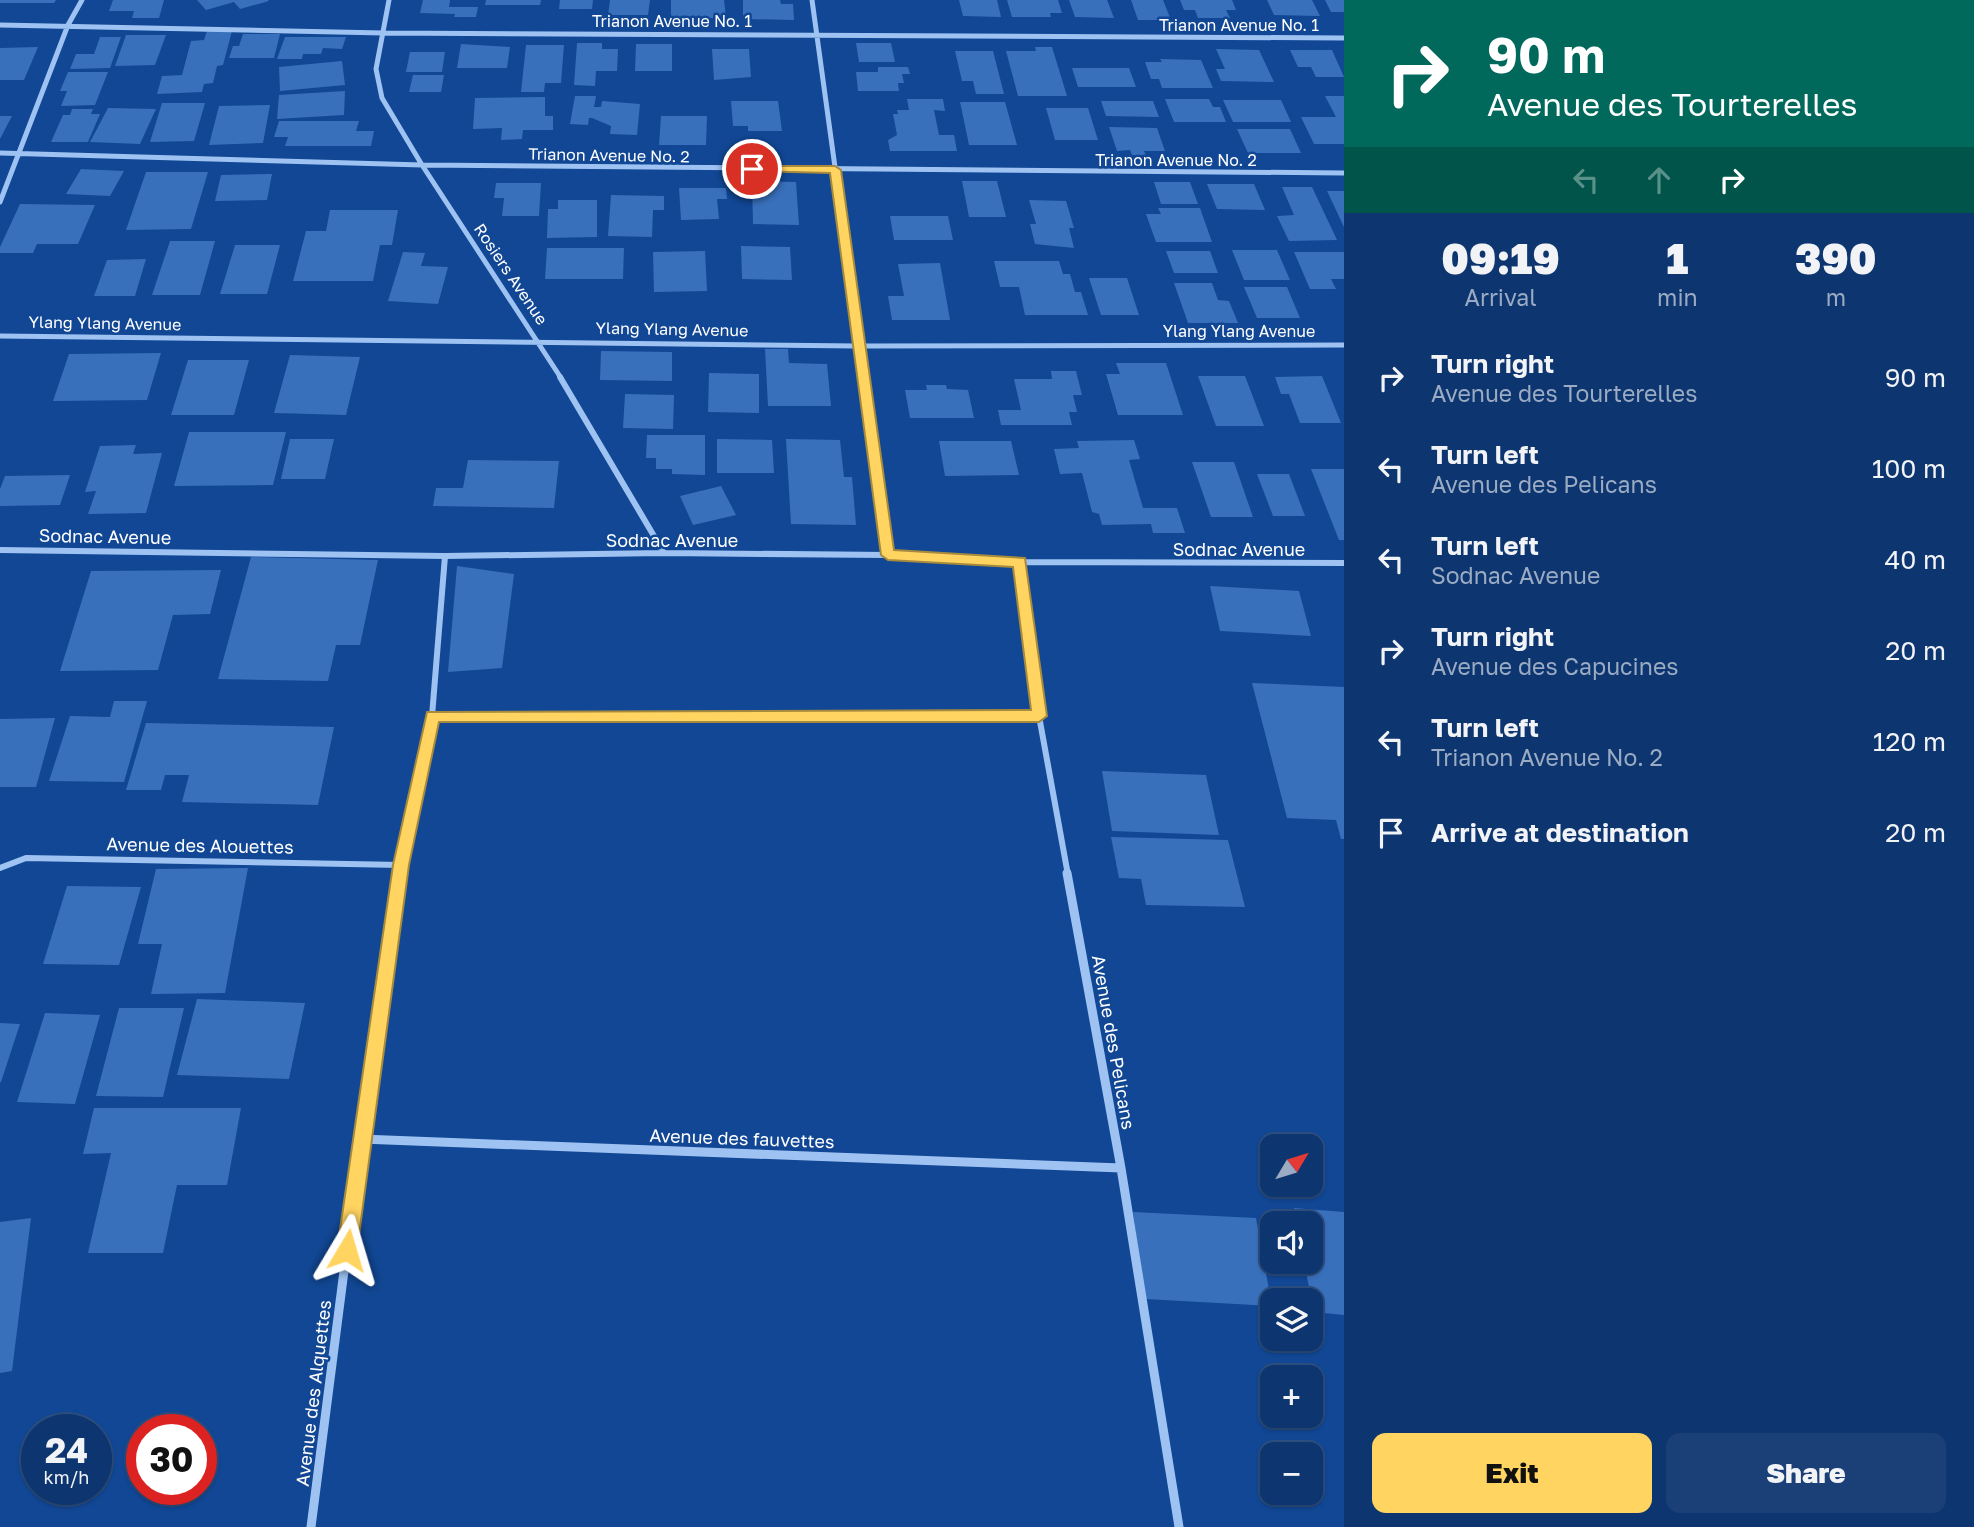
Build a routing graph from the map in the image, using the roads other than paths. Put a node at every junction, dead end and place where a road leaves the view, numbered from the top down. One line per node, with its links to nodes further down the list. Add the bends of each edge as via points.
1 (82, 0): 5 (street)
2 (389, 0): 6 (street, Rosiers Avenue)
3 (811, 0): 7 (street)
4 (0, 25): 5 (street, Trianon Avenue No. 1)
5 (68, 25): 6 (street, Trianon Avenue No. 1); 10 (street)
6 (383, 33): 7 (street, Trianon Avenue No. 1); 11 (street, Rosiers Avenue, via 376,69 382,98)
7 (817, 34): 8 (street, Trianon Avenue No. 1); 12 (street)
8 (1344, 37)
9 (0, 153): 10 (street, Trianon Avenue No. 2)
10 (19, 153): 11 (street, Trianon Avenue No. 2); 14 (street)
11 (422, 166): 12 (street, Trianon Avenue No. 2); 16 (street, Rosiers Avenue)
12 (835, 170): 13 (street, Trianon Avenue No. 2); 18 (street)
13 (1344, 173)
14 (0, 202)
15 (0, 336): 16 (street, Ylang Ylang Avenue)
16 (539, 341): 18 (street, Ylang Ylang Avenue); 20 (street, Rosiers Avenue)
17 (1344, 345): 18 (street, Ylang Ylang Avenue)
18 (857, 346): 21 (street)
19 (0, 550): 22 (street, Sodnac Avenue)
20 (664, 553): 21 (street, Sodnac Avenue); 22 (street, Sodnac Avenue)
21 (888, 555): 23 (street, Sodnac Avenue)
22 (445, 556): 25 (street, Avenue des Alquettes)
23 (1020, 562): 24 (street, Sodnac Avenue); 26 (street, Avenue des Pelicans)
24 (1344, 563)
25 (432, 716): 26 (street); 27 (street, Avenue des Alquettes)
26 (1039, 716): 30 (street, Avenue des Pelicans)
27 (401, 865): 28 (street, Avenue des Alouettes, via 26,858); 29 (street, Avenue des Alquettes)
28 (0, 868)
29 (362, 1139): 30 (street, Avenue des fauvettes); 31 (street, Avenue des Alquettes)
30 (1121, 1168): 32 (street, Avenue des Pelicans)
31 (311, 1527)
32 (1179, 1527)

